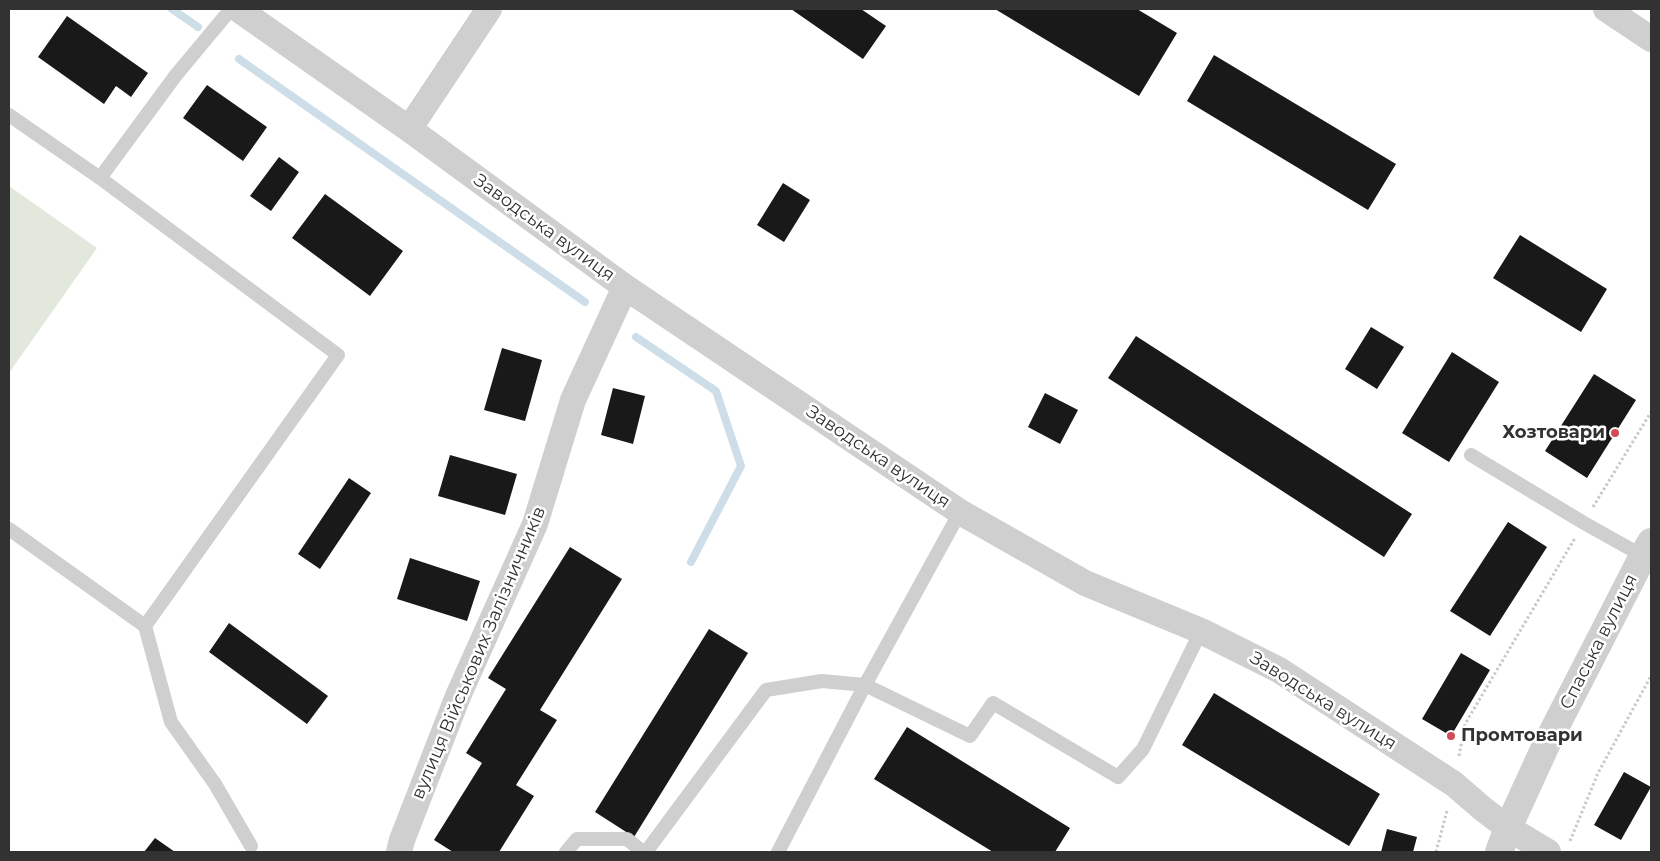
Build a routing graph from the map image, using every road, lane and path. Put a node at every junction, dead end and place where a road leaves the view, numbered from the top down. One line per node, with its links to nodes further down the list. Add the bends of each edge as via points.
1 (231, 9): 8 (lane, via 176,75)
2 (238, 9): 7 (street, Заводська вулиця)
3 (489, 9): 7 (street)
4 (1606, 9): 5 (street)
5 (1651, 39)
6 (9, 115): 8 (lane)
7 (409, 129): 9 (street, Заводська вулиця)
8 (100, 178): 16 (lane, via 338,354)
9 (625, 287): 12 (street, Заводська вулиця); 24 (street, вулиця Військових Залізничників, via 573,400 536,524 458,696)
10 (1651, 412): 13 (path)
11 (1471, 455): 13 (lane)
12 (960, 512): 17 (street, Заводська вулиця, via 1085,583); 19 (lane)
13 (1584, 523): 15 (lane); 20 (path, via 1465,724)
14 (9, 529): 16 (lane)
15 (1647, 549): 21 (street, Спаська вулиця, via 1546,744)
16 (145, 626): 22 (lane, via 170,722 215,784)
17 (1201, 631): 19 (lane, via 1144,749 1118,777 993,703 970,736); 20 (street, Заводська вулиця, via 1280,670)
18 (1651, 676): 23 (path)
19 (865, 685): 26 (lane, via 822,681 766,690); 27 (lane)
20 (1454, 784): 21 (street, Заводська вулиця, via 1483,809); 28 (path)
21 (1504, 840): 23 (street, Заводська вулиця, via 1539,848)
22 (251, 846)
23 (1558, 848)
24 (399, 852)
25 (566, 852): 26 (lane, via 577,839 627,839)
26 (644, 852)
27 (778, 852)
28 (1436, 852)

